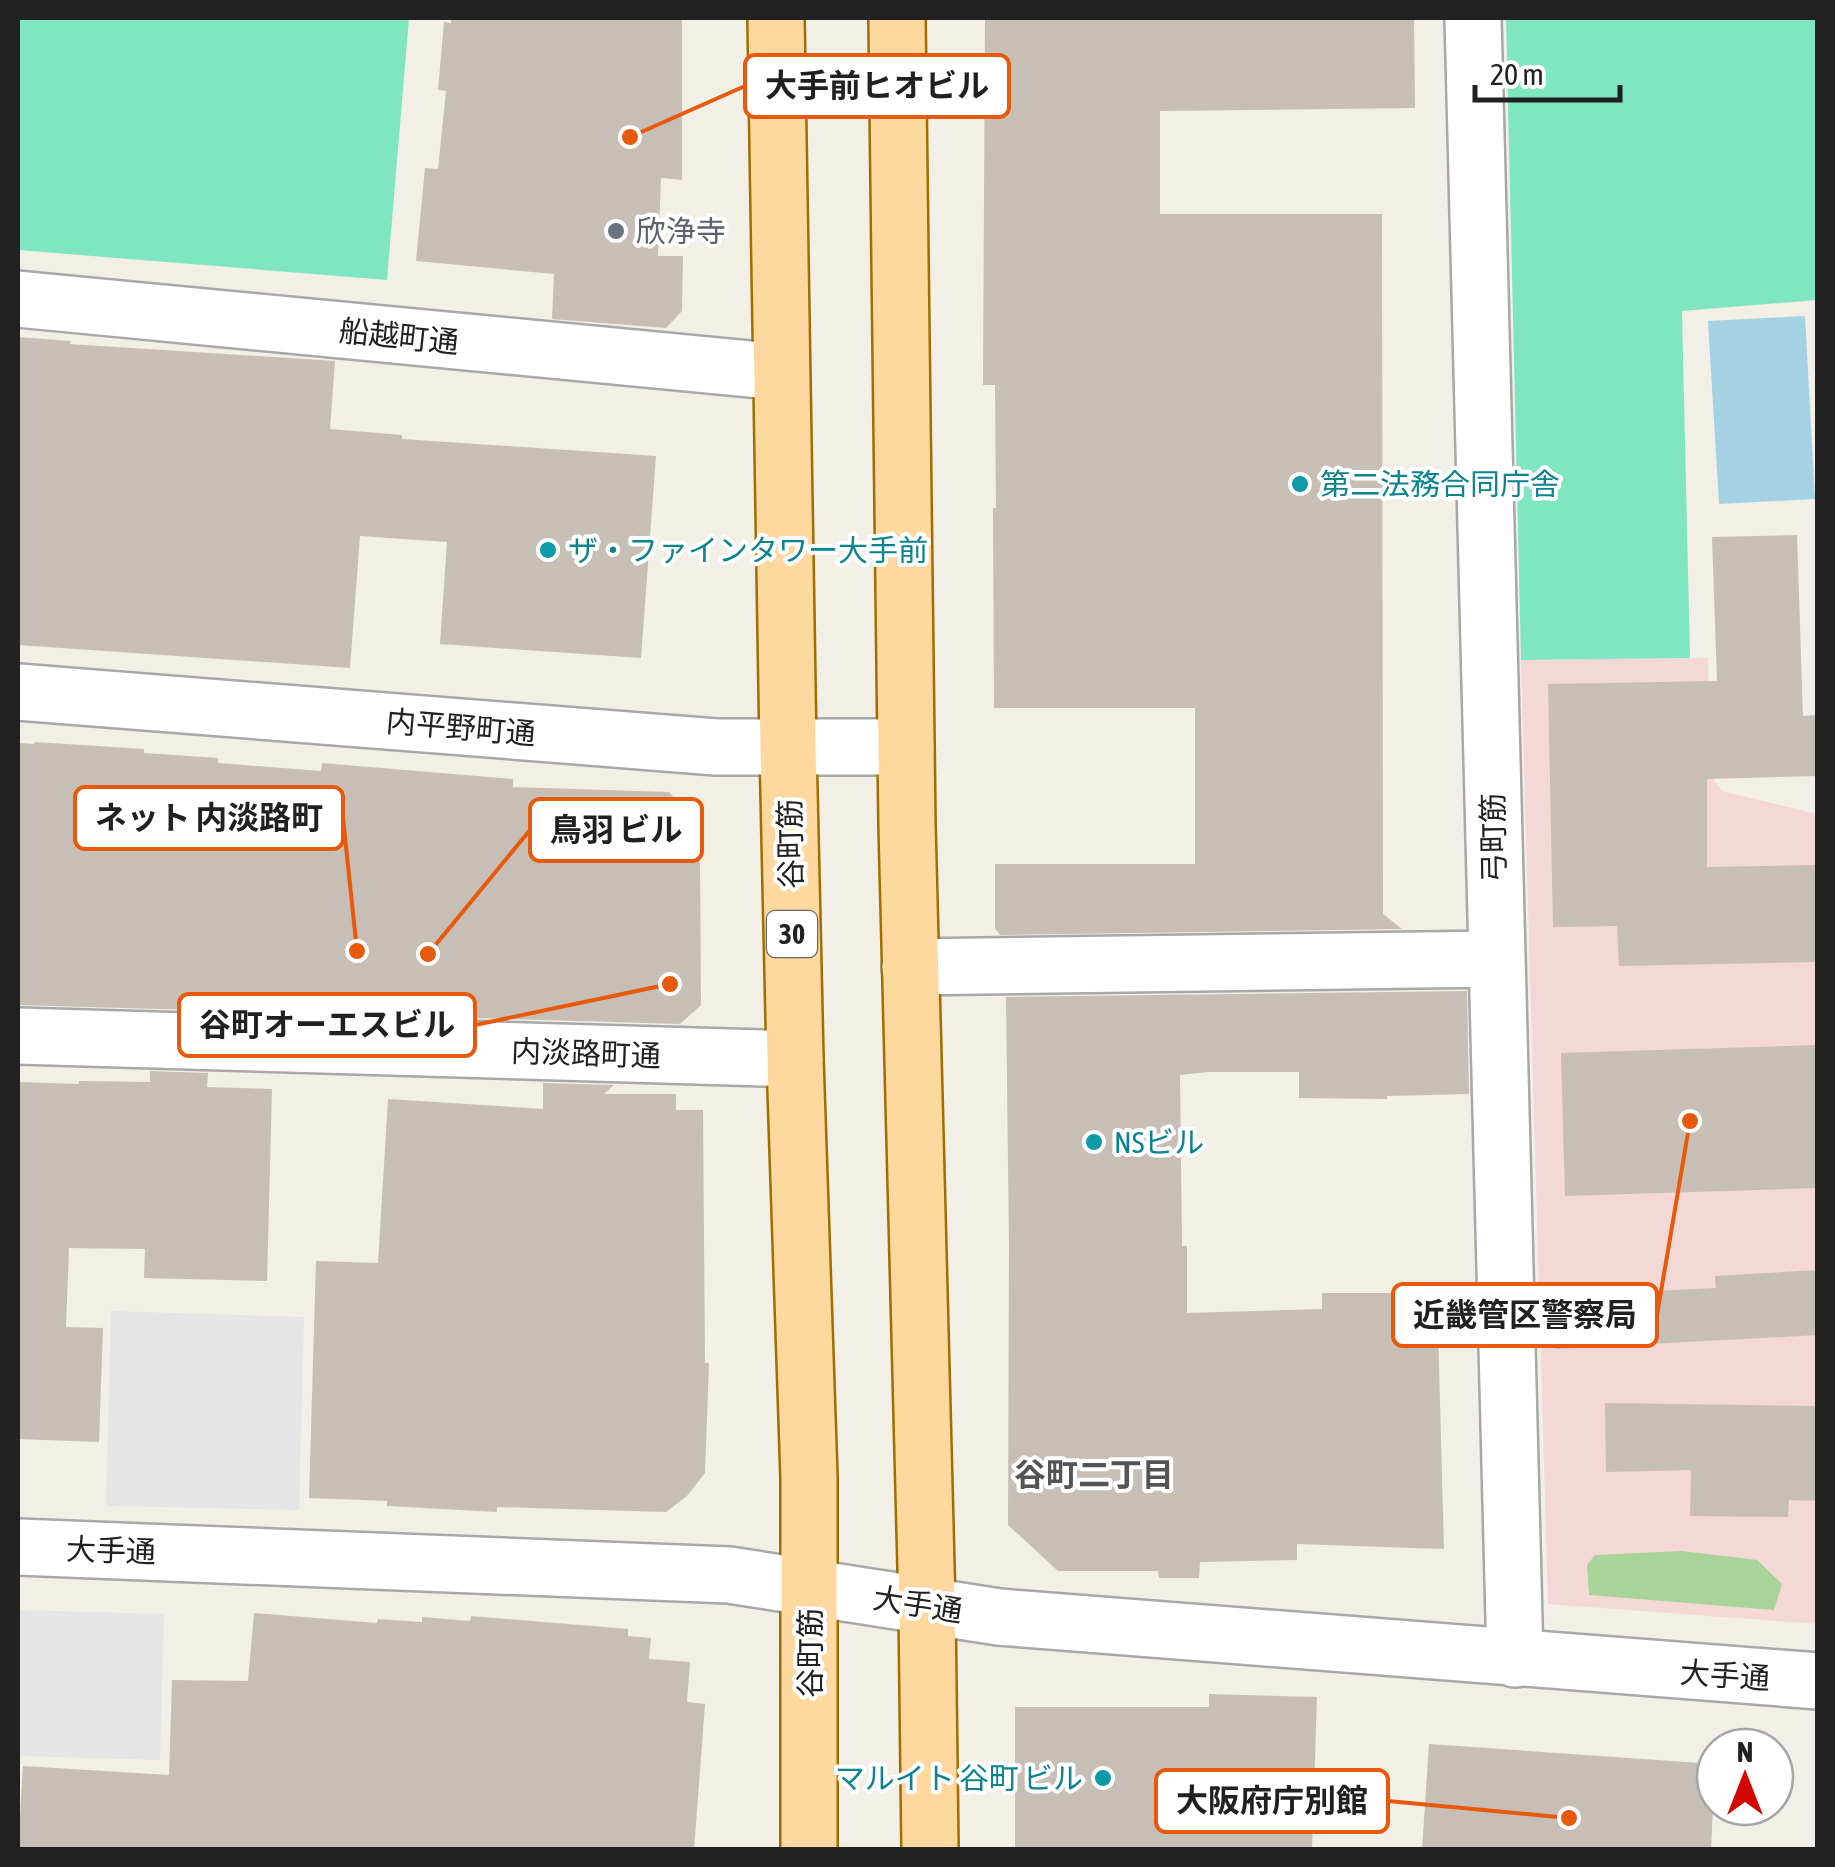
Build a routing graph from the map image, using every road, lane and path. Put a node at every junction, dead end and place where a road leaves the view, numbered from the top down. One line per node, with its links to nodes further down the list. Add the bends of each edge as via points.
1 (776, 18): 5 (main road, 谷町筋 / 30)
2 (897, 18): 8 (main road)
3 (1474, 18): 9 (street, 弓町筋)
4 (18, 299): 5 (street, 船越町通)
5 (782, 372): 7 (main road, 谷町筋 / 30)
6 (18, 692): 7 (street, 内平野町通, via 716,747)
7 (788, 747): 8 (street, 内平野町通); 12 (main road, 谷町筋 / 30)
8 (906, 747): 10 (main road)
9 (1496, 959): 10 (street); 16 (street, 弓町筋)
10 (910, 967): 15 (main road)
11 (18, 1036): 12 (street, 内淡路町通)
12 (795, 1059): 14 (main road, 谷町筋 / 30)
13 (18, 1547): 14 (street, 大手通, via 729,1575)
14 (810, 1587): 15 (street, 大手通); 18 (main road, 谷町筋 / 30)
15 (927, 1606): 16 (street, 大手通); 19 (main road)
16 (1515, 1659): 17 (street, 大手通)
17 (1818, 1681)
18 (810, 1850)
19 (930, 1850)

